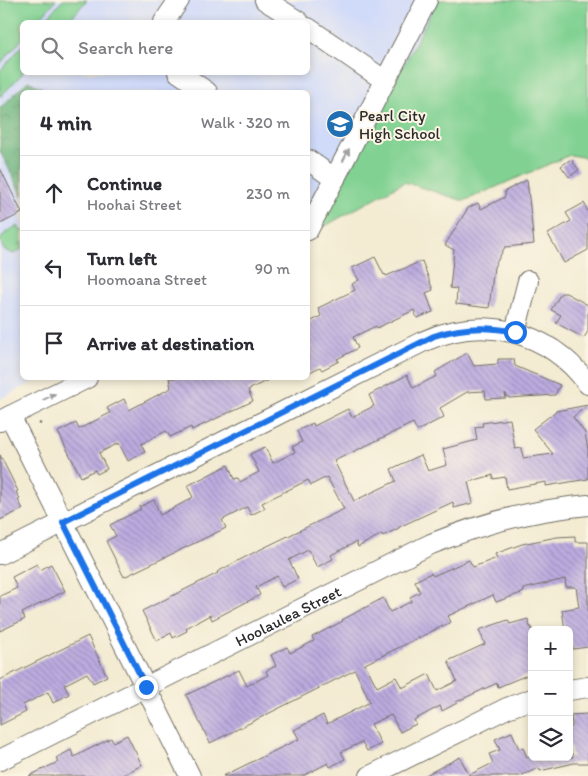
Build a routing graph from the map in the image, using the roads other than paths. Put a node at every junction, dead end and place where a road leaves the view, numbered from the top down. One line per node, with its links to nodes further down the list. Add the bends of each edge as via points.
1 (179, 0): 4 (street)
2 (265, 0): 5 (street)
3 (426, 0): 8 (street)
4 (165, 20)
5 (296, 20)
6 (310, 29): 8 (street)
7 (182, 75): 9 (street)
8 (384, 80): 11 (street, one-way to 8)
9 (204, 90)
10 (310, 161): 11 (street)
11 (335, 179): 12 (street)
12 (310, 226)
13 (528, 281): 14 (street)
14 (515, 332): 16 (street, via 551,348 570,362); 19 (street, via 473,328 434,336)
15 (84, 380): 17 (street, one-way to 15)
16 (588, 384)
17 (5, 419): 19 (street)
18 (588, 505): 21 (street, Hoolaulea Street, via 518,515 440,540)
19 (63, 522): 20 (street); 21 (street)
20 (0, 554)
21 (146, 687): 25 (street, Hoolaulea Street); 26 (street)
22 (588, 687): 23 (street)
23 (573, 689)
24 (528, 700): 27 (street)
25 (0, 760)
26 (190, 776)
27 (370, 776)

